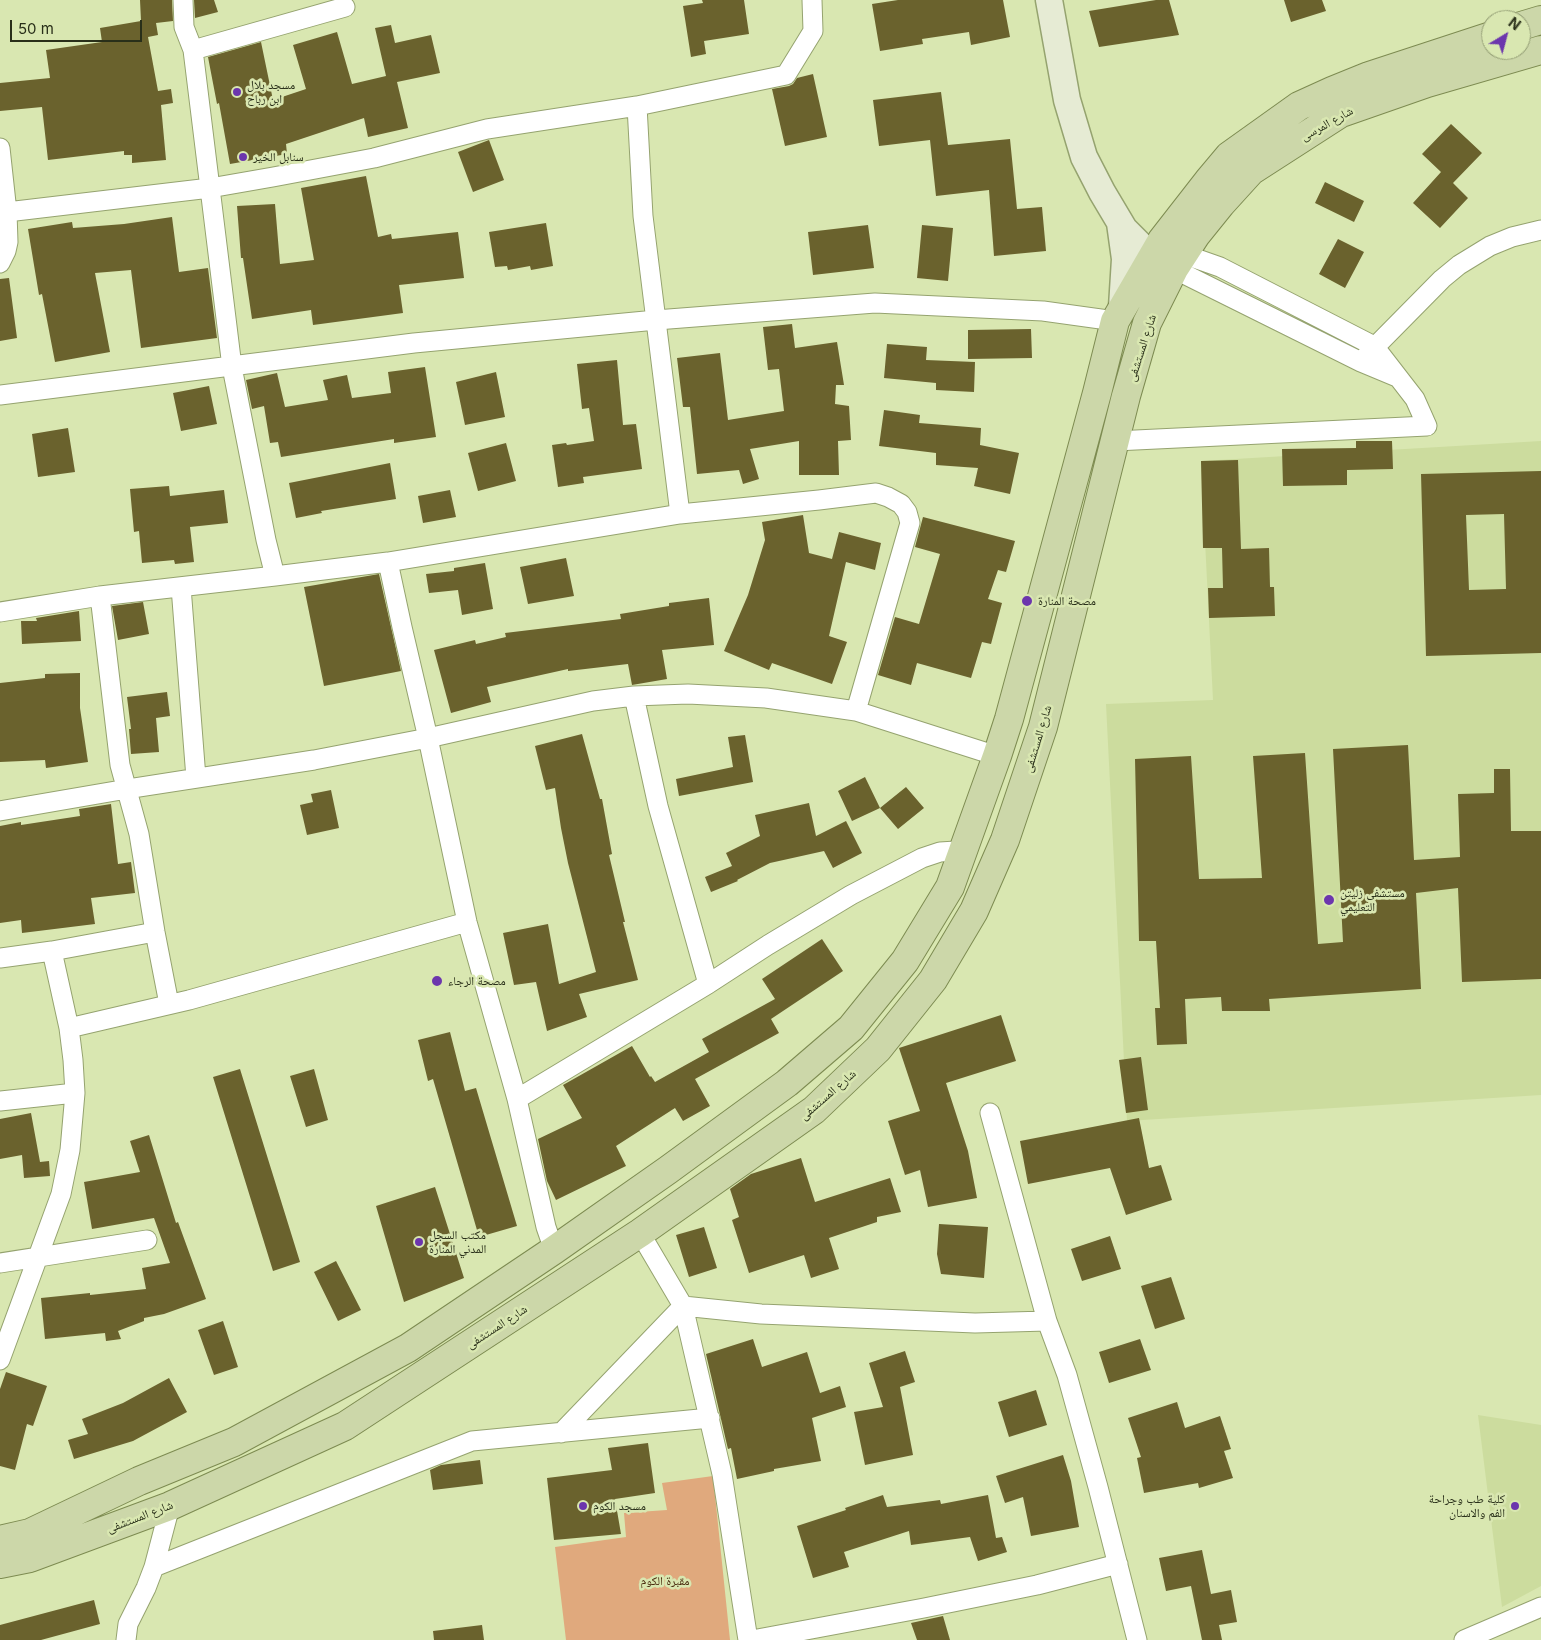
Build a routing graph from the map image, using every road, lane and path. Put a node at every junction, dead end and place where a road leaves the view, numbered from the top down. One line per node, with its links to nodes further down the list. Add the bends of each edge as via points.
1 (183, 0): 6 (street, via 184,27)
2 (812, 0): 8 (street, via 813,31 786,75)
3 (1049, 0): 12 (street, via 1068,100 1084,157)
4 (345, 7): 6 (street)
5 (1481, 39): 14 (main road, شارع المرسى, via 1369,76 1299,106 1229,156 1208,180)
6 (193, 50): 10 (street)
7 (1541, 50): 14 (main road, شارع المرسى, via 1427,83 1341,113 1258,164 1204,224)
8 (637, 106): 10 (street, via 487,129 374,158); 17 (street, via 642,216)
9 (0, 148): 11 (street)
10 (210, 188): 11 (street); 20 (street)
11 (7, 212): 15 (street, via 8,242)
12 (1120, 223): 14 (street); 16 (street, via 1125,259)
13 (1541, 230): 18 (street, via 1512,237 1466,260 1442,279)
14 (1168, 255): 16 (main road); 18 (street, via 1220,267); 19 (street); 23 (main road, شارع المستشفى)
15 (0, 263)
16 (1118, 314): 17 (street, via 875,303); 33 (main road)
17 (656, 320): 20 (street, via 414,343); 24 (street)
18 (1374, 346): 19 (street); 21 (street)
19 (1361, 362): 21 (street)
20 (232, 367): 22 (street); 26 (street)
21 (1398, 377): 23 (street, via 1415,399 1427,426)
22 (0, 395)
23 (1115, 441): 49 (main road, شارع المستشفى, via 1043,727 1005,840 974,911 933,980 878,1049 814,1110)
24 (680, 514): 25 (street); 31 (street, via 876,493 901,504 910,523)
25 (388, 562): 26 (street); 32 (street)
26 (275, 576): 27 (street)
27 (181, 587): 28 (street); 34 (street)
28 (100, 596): 29 (street); 35 (street, via 120,765)
29 (0, 612)
30 (634, 696): 31 (street, via 688,694 766,698); 32 (street); 42 (street, via 658,806)
31 (856, 711): 33 (street)
32 (428, 738): 34 (street); 38 (street)
33 (998, 756): 37 (main road)
34 (196, 778): 35 (street)
35 (127, 789): 36 (street); 39 (street, via 139,834)
36 (0, 811)
37 (965, 848): 42 (street, via 956,852 940,852 901,868 768,945); 51 (main road, via 950,887 905,961 851,1028 787,1083)
38 (467, 922): 43 (street); 46 (street)
39 (154, 932): 40 (street); 43 (street)
40 (52, 951): 41 (street); 44 (street)
41 (0, 958)
42 (708, 984): 46 (street)
43 (169, 1004): 44 (street)
44 (69, 1028): 45 (street)
45 (75, 1093): 47 (street); 52 (street, via 70,1150 61,1194)
46 (517, 1099): 51 (street)
47 (0, 1101)
48 (990, 1113): 55 (street)
49 (640, 1233): 54 (street); 59 (main road, شارع المستشفى, via 345,1426)
50 (147, 1240): 52 (street)
51 (554, 1250): 60 (main road, via 408,1348 234,1442 139,1481 30,1533)
52 (39, 1257): 53 (street); 56 (street)
53 (0, 1264)
54 (683, 1306): 55 (street, via 760,1314 975,1324); 57 (street); 58 (street)
55 (1047, 1321): 62 (street, via 1067,1375)
56 (0, 1360)
57 (710, 1418): 58 (street); 66 (street)
58 (561, 1433): 63 (street, via 472,1441)
59 (170, 1506): 61 (main road, شارع المستشفى, via 30,1558); 63 (street)
60 (0, 1540)
61 (0, 1564)
62 (1118, 1564): 67 (street, via 943,1604); 68 (street)
63 (154, 1567): 65 (street, via 128,1624)
64 (1541, 1606): 69 (street)
65 (126, 1640)
66 (748, 1640)
67 (752, 1640)
68 (1137, 1640)
69 (1464, 1640)

